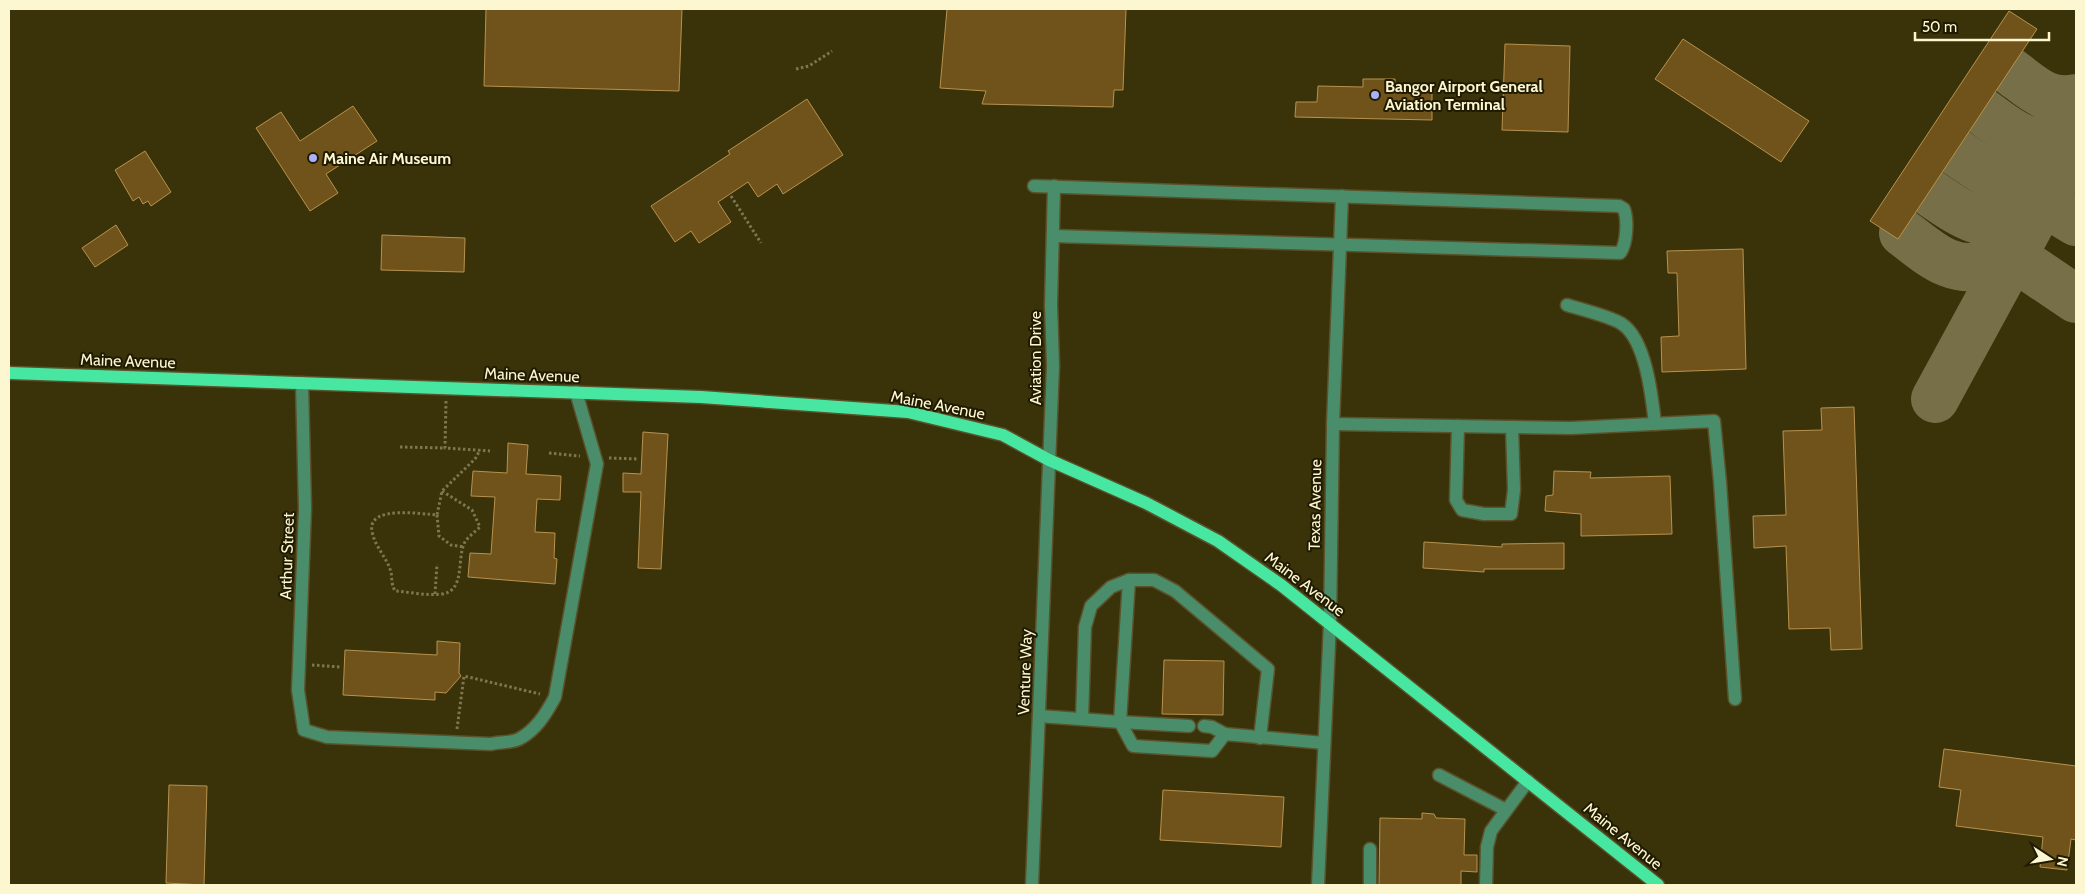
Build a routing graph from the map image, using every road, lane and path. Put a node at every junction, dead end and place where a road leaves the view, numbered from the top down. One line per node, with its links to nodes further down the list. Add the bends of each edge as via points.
1 (832, 51): 2 (path, via 809,66)
2 (796, 68)
3 (1034, 186): 4 (street)
4 (1054, 186): 6 (street); 7 (street, Aviation Drive)
5 (730, 196): 8 (path)
6 (1342, 196): 9 (street, Texas Avenue); 9 (street, via 1618,206 1626,215 1620,253)
7 (1053, 236): 9 (street); 23 (street, Aviation Drive)
8 (761, 243)
9 (1340, 245): 15 (street, Texas Avenue)
10 (1567, 305): 16 (street, via 1622,324 1636,339 1651,388)
11 (9, 373): 12 (main road, Maine Avenue)
12 (302, 383): 13 (main road, Maine Avenue); 31 (street, Arthur Street, via 305,509)
13 (447, 388): 14 (main road, Maine Avenue); 20 (path)
14 (576, 392): 23 (main road, Maine Avenue, via 701,397 908,412 1003,435); 33 (street, via 597,464)
15 (1333, 424): 17 (street); 30 (street, Texas Avenue)
16 (1655, 424): 18 (street); 34 (street, via 1714,421)
17 (1458, 426): 18 (street); 18 (street, via 1456,500 1462,510 1484,514 1511,514 1514,490)
18 (1512, 427)
19 (400, 447): 20 (path)
20 (445, 448): 21 (path)
21 (480, 450): 22 (path); 24 (path)
22 (490, 450)
23 (1049, 460): 30 (main road, Maine Avenue, via 1146,503 1218,541); 35 (street, Venture Way)
24 (442, 491): 25 (path); 26 (path, via 472,510 480,527)
25 (437, 515): 26 (path, via 439,536 451,545); 29 (path, via 389,513 372,522 372,532 391,570 390,582 395,591)
26 (464, 546): 29 (path, via 459,562 460,578 452,590)
27 (437, 564): 29 (path)
28 (1129, 580): 36 (street, via 1111,586 1091,606 1085,627); 37 (street); 41 (street, via 1154,580 1175,591 1268,669)
29 (435, 594)
30 (1330, 623): 43 (street, Texas Avenue); 45 (main road, Maine Avenue)
31 (299, 663): 32 (path); 42 (street, Arthur Street, via 298,690 304,730 327,737)
32 (340, 667)
33 (555, 698): 42 (street, via 533,729 517,740 491,744); 42 (path, via 464,676)
34 (1735, 699)
35 (1039, 716): 36 (street); 48 (street, Venture Way)
36 (1082, 719): 37 (street)
37 (1120, 722): 38 (street); 40 (street, via 1133,746 1212,751)
38 (1189, 726)
39 (1204, 726): 40 (street)
40 (1225, 734): 41 (street)
41 (1260, 738): 43 (street)
42 (456, 742)
43 (1324, 743): 49 (street, Texas Avenue)
44 (1439, 775): 46 (street)
45 (1528, 781): 46 (street); 52 (main road, Maine Avenue)
46 (1506, 810): 51 (street, via 1492,831 1487,847)
47 (1370, 849): 50 (street)
48 (1032, 885)
49 (1318, 885)
50 (1370, 885)
51 (1486, 885)
52 (1658, 885)

